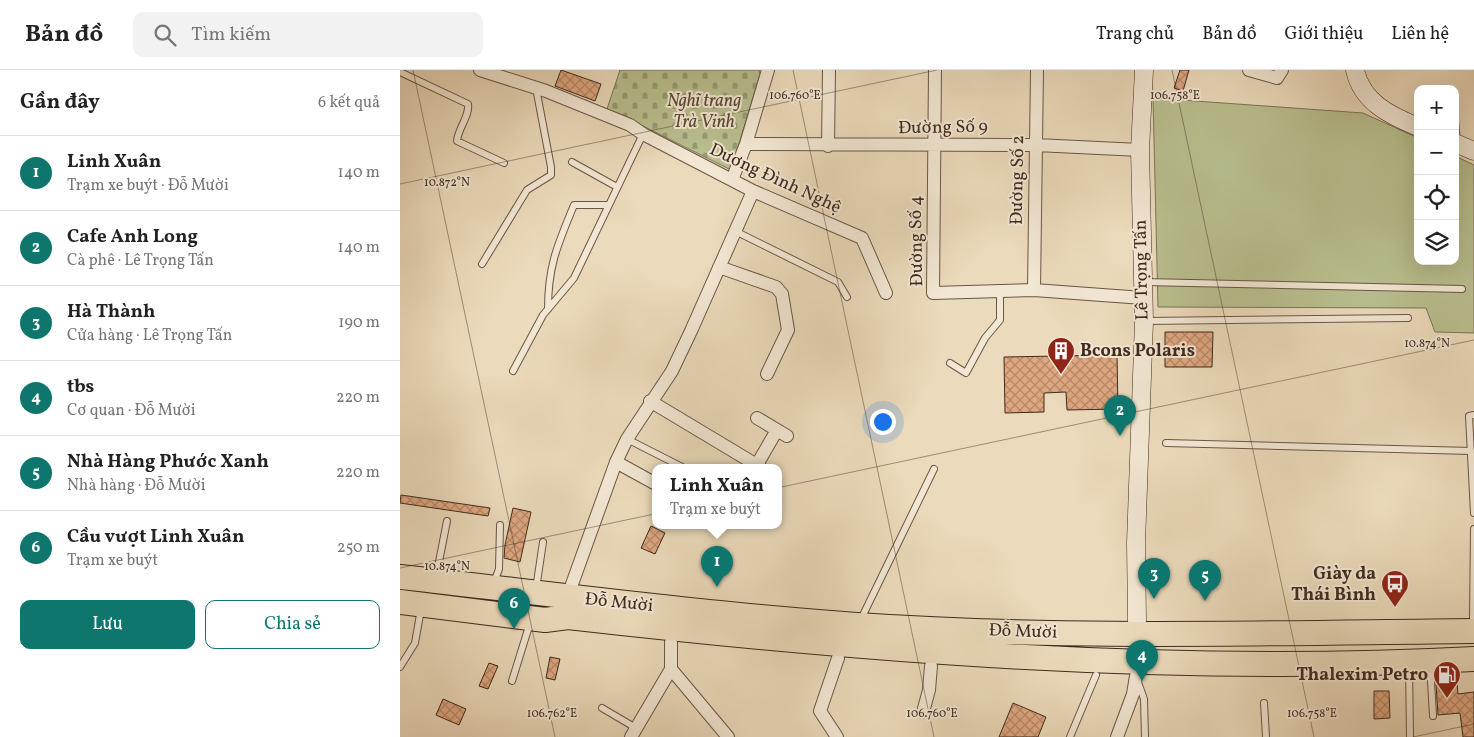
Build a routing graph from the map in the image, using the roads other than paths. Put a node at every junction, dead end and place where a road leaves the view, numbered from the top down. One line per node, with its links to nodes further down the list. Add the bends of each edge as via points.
1 (480, 70): 11 (street, Dương Đình Nghệ)
2 (768, 70): 14 (street)
3 (830, 70): 16 (street)
4 (935, 70): 17 (street, Đường Số 4)
5 (1037, 70): 18 (street, Đường Số 2)
6 (1144, 70): 19 (street, Lê Trọng Tấn)
7 (1249, 70): 8 (street, via 1277,78)
8 (1282, 70)
9 (1355, 70): 12 (street, via 1367,97 1384,111)
10 (400, 72): 22 (lane, via 468,104 457,141)
11 (536, 88): 13 (street, Dương Đình Nghệ, via 630,125); 28 (lane, via 551,175 527,190)
12 (1414, 125)
13 (643, 134): 23 (street, Dương Đình Nghệ); 24 (lane)
14 (746, 144): 16 (street, Đường Số 9); 23 (street)
15 (1459, 144): 20 (street)
16 (828, 146): 17 (street, Đường Số 9)
17 (934, 146): 18 (street, Đường Số 9); 33 (street, Đường Số 4, via 933,293)
18 (1036, 146): 19 (street, Đường Số 9); 31 (street, Đường Số 2)
19 (1140, 150): 32 (street, Lê Trọng Tấn)
20 (1474, 151)
21 (572, 162): 24 (lane)
22 (504, 163)
23 (732, 180): 25 (street, Dương Đình Nghệ)
24 (617, 187): 26 (lane)
25 (753, 191): 27 (street); 34 (street, Dương Đình Nghệ, via 862,238)
26 (608, 205): 36 (lane, via 574,278); 36 (lane, via 574,205 552,258)
27 (735, 231): 29 (street); 35 (lane, via 838,282)
28 (482, 264)
29 (719, 267): 41 (street, via 776,287 782,294 788,330); 42 (street, via 672,371)
30 (1462, 289): 32 (lane)
31 (1034, 290): 32 (street, Đường Số 4); 33 (street, Đường Số 4)
32 (1143, 290): 38 (street, Lê Trọng Tấn)
33 (1000, 291): 39 (lane, via 1000,320 985,338 966,373)
34 (886, 293)
35 (847, 297)
36 (548, 308): 40 (lane)
37 (1408, 318): 38 (lane)
38 (1144, 321): 69 (street, Lê Trọng Tấn, via 1136,543)
39 (950, 363)
40 (513, 371)
41 (767, 374)
42 (650, 401): 45 (street); 50 (street)
43 (1474, 415): 47 (lane, via 1468,416)
44 (757, 418): 51 (street, via 782,433)
45 (627, 438): 48 (street); 49 (lane)
46 (1166, 443): 47 (lane)
47 (1471, 451): 54 (lane)
48 (616, 462): 53 (street); 64 (street)
49 (676, 464)
50 (753, 464)
51 (760, 464)
52 (934, 469): 66 (lane)
53 (652, 482)
54 (1474, 513)
55 (447, 521): 62 (lane)
56 (500, 525): 60 (lane, via 498,569)
57 (1474, 529): 68 (lane)
58 (543, 542): 63 (lane)
59 (400, 565): 62 (highway)
60 (486, 576): 62 (highway); 63 (highway)
61 (400, 577): 62 (highway)
62 (442, 578): 63 (highway)
63 (537, 587): 64 (highway)
64 (569, 592): 66 (highway, Đỗ Mười); 69 (highway, Đỗ Mười, via 860,625 1013,633)
65 (411, 604): 67 (highway); 75 (lane, via 415,643)
66 (864, 613): 69 (highway, Đỗ Mười, via 1109,622)
67 (538, 619): 70 (highway, Đỗ Mười, via 563,628); 77 (highway, Đỗ Mười, via 568,617 901,649 1101,662); 80 (lane)
68 (1474, 623): 69 (highway, Đỗ Mười)
69 (1137, 628): 77 (highway)
70 (671, 642): 71 (highway, Đỗ Mười); 76 (street)
71 (838, 658): 73 (highway, Đỗ Mười); 87 (street, via 820,711)
72 (1474, 659): 74 (highway, Đỗ Mười)
73 (931, 666): 79 (highway, Đỗ Mười); 83 (street)
74 (1420, 666): 77 (highway, Đỗ Mười); 78 (highway, Đỗ Mười); 84 (lane); 92 (lane)
75 (400, 667)
76 (671, 669): 85 (street); 86 (street)
77 (1137, 669): 79 (highway, Đỗ Mười); 89 (street, via 1133,694); 90 (lane, via 1144,700)
78 (1474, 669)
79 (1096, 675): 88 (lane)
80 (512, 681)
81 (1264, 703): 91 (lane)
82 (602, 708): 85 (lane)
83 (923, 712)
84 (1433, 716)
85 (633, 732)
86 (724, 735)
87 (837, 737)
88 (1070, 737)
89 (1117, 737)
90 (1145, 737)
91 (1266, 737)
92 (1410, 737)

